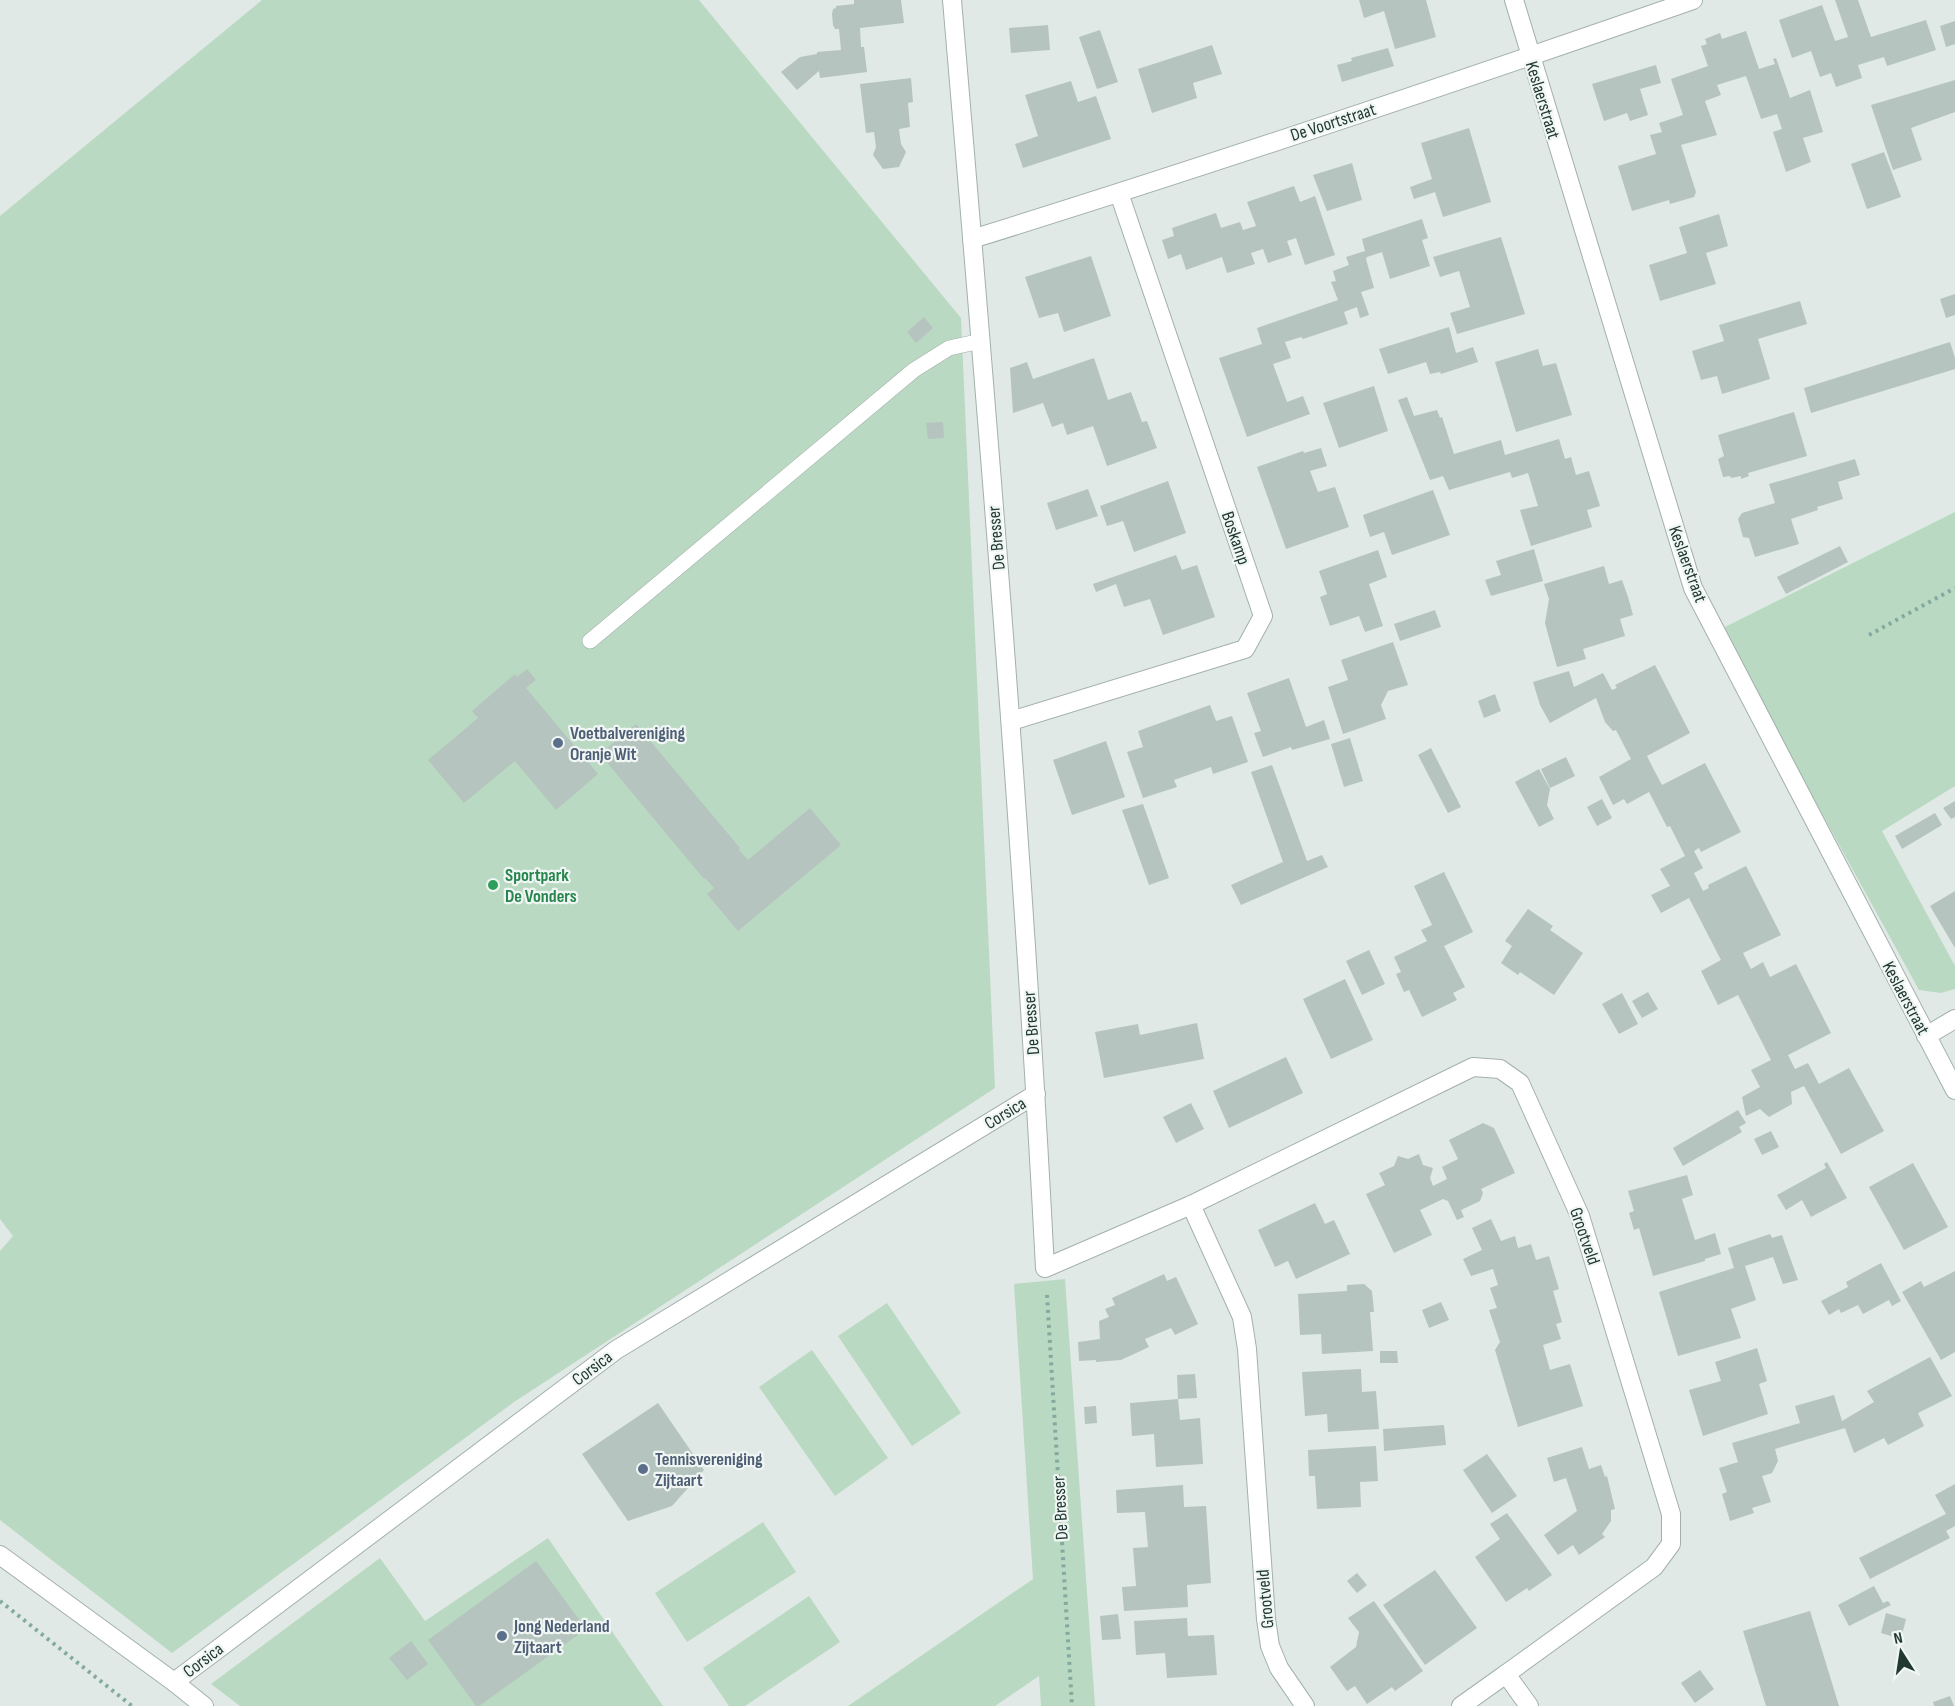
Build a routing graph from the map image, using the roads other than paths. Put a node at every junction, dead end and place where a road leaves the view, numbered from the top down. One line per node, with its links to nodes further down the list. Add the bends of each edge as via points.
1 (952, 0): 6 (street, De Bresser)
2 (1514, 0): 4 (street, Keslaerstraat)
3 (1693, 0): 4 (street, De Voortstraat)
4 (1530, 57): 5 (street, De Voortstraat); 11 (street, Keslaerstraat, via 1693,588)
5 (1119, 193): 6 (street, De Voortstraat); 9 (street, Boskamp, via 1263,616 1245,649)
6 (972, 239): 7 (street, De Bresser)
7 (981, 341): 8 (lane, via 949,348 914,370); 9 (street, De Bresser)
8 (590, 641)
9 (1011, 721): 13 (street, De Bresser)
10 (1955, 1019): 11 (street)
11 (1926, 1036): 12 (street, Keslaerstraat)
12 (1955, 1090)
13 (1036, 1094): 15 (street, De Bresser); 18 (street, Corsica, via 616,1350)
14 (1191, 1205): 15 (street, Grootveld); 17 (street, Grootveld, via 1473,1067 1500,1069 1520,1083 1581,1216 1671,1514 1671,1544 1654,1567); 20 (street, Grootveld, via 1242,1317 1248,1348 1270,1646 1279,1668)
15 (1045, 1268)
16 (0, 1555): 18 (street, Corsica)
17 (1506, 1674): 21 (street, Grootveld); 22 (street)
18 (174, 1682): 19 (street, Corsica)
19 (204, 1706)
20 (1305, 1706)
21 (1461, 1706)
22 (1529, 1706)

